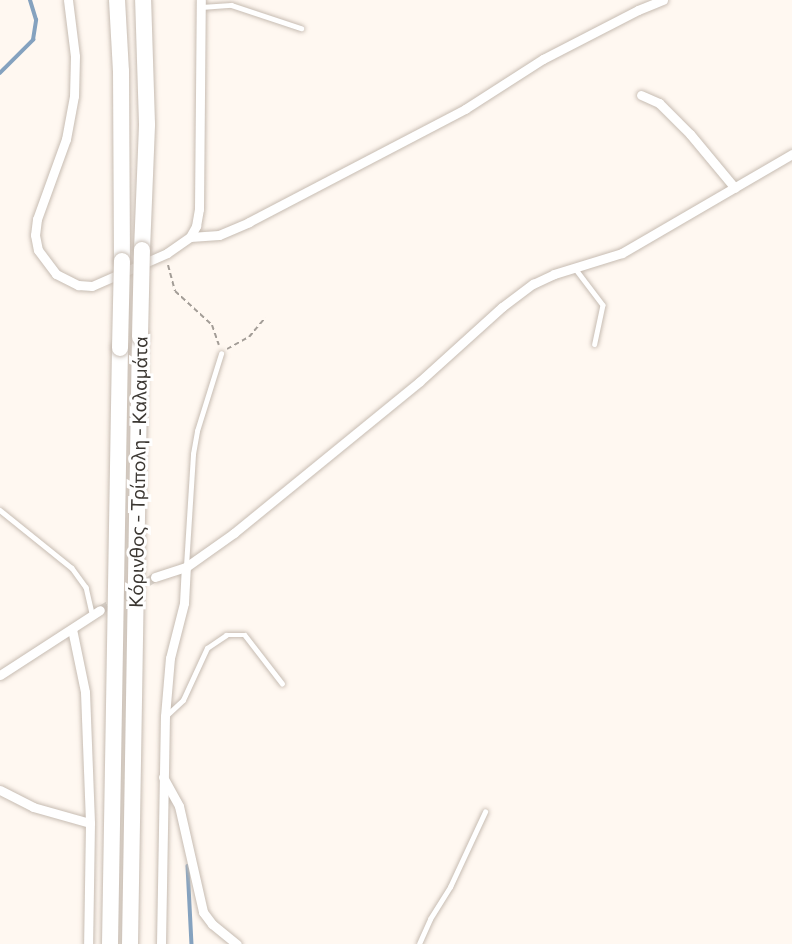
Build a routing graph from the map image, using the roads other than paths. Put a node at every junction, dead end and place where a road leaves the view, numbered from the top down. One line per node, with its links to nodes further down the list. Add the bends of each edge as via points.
1 (68, 0): 10 (street, via 74,96 66,139 37,219 38,250 56,274 92,286 167,253)
2 (117, 0): 27 (highway, Κόρινθος - Τρίπολη - Καλαμάτα, bridge, via 122,261)
3 (143, 0): 28 (highway, Κόρινθος - Τρίπολη - Καλαμάτα, bridge, via 147,124)
4 (663, 0): 10 (street, via 542,59 465,109 249,222 219,235)
5 (201, 4): 6 (lane, via 231,5); 10 (street, via 199,209)
6 (301, 28)
7 (641, 95): 9 (street, via 659,103)
8 (792, 155): 9 (street)
9 (735, 188): 11 (street, via 622,253)
10 (190, 237)
11 (574, 268): 12 (lane, via 603,305); 15 (street, via 517,295 419,382)
12 (595, 344)
13 (221, 354): 15 (lane, via 195,442)
14 (0, 510): 17 (lane, via 72,568)
15 (186, 567): 16 (street); 21 (street)
16 (155, 577)
17 (96, 613): 18 (street)
18 (72, 629): 19 (street); 25 (street, via 85,692)
19 (0, 675)
20 (282, 683): 21 (lane, via 244,635 222,636 204,652 183,700)
21 (165, 716): 22 (street)
22 (162, 776): 29 (street); 30 (street, via 179,806 203,912)
23 (0, 790): 25 (street, via 33,807)
24 (485, 812): 31 (lane)
25 (90, 823): 26 (street)
26 (88, 944)
27 (110, 944)
28 (130, 944)
29 (161, 944)
30 (237, 944)
31 (419, 944)

